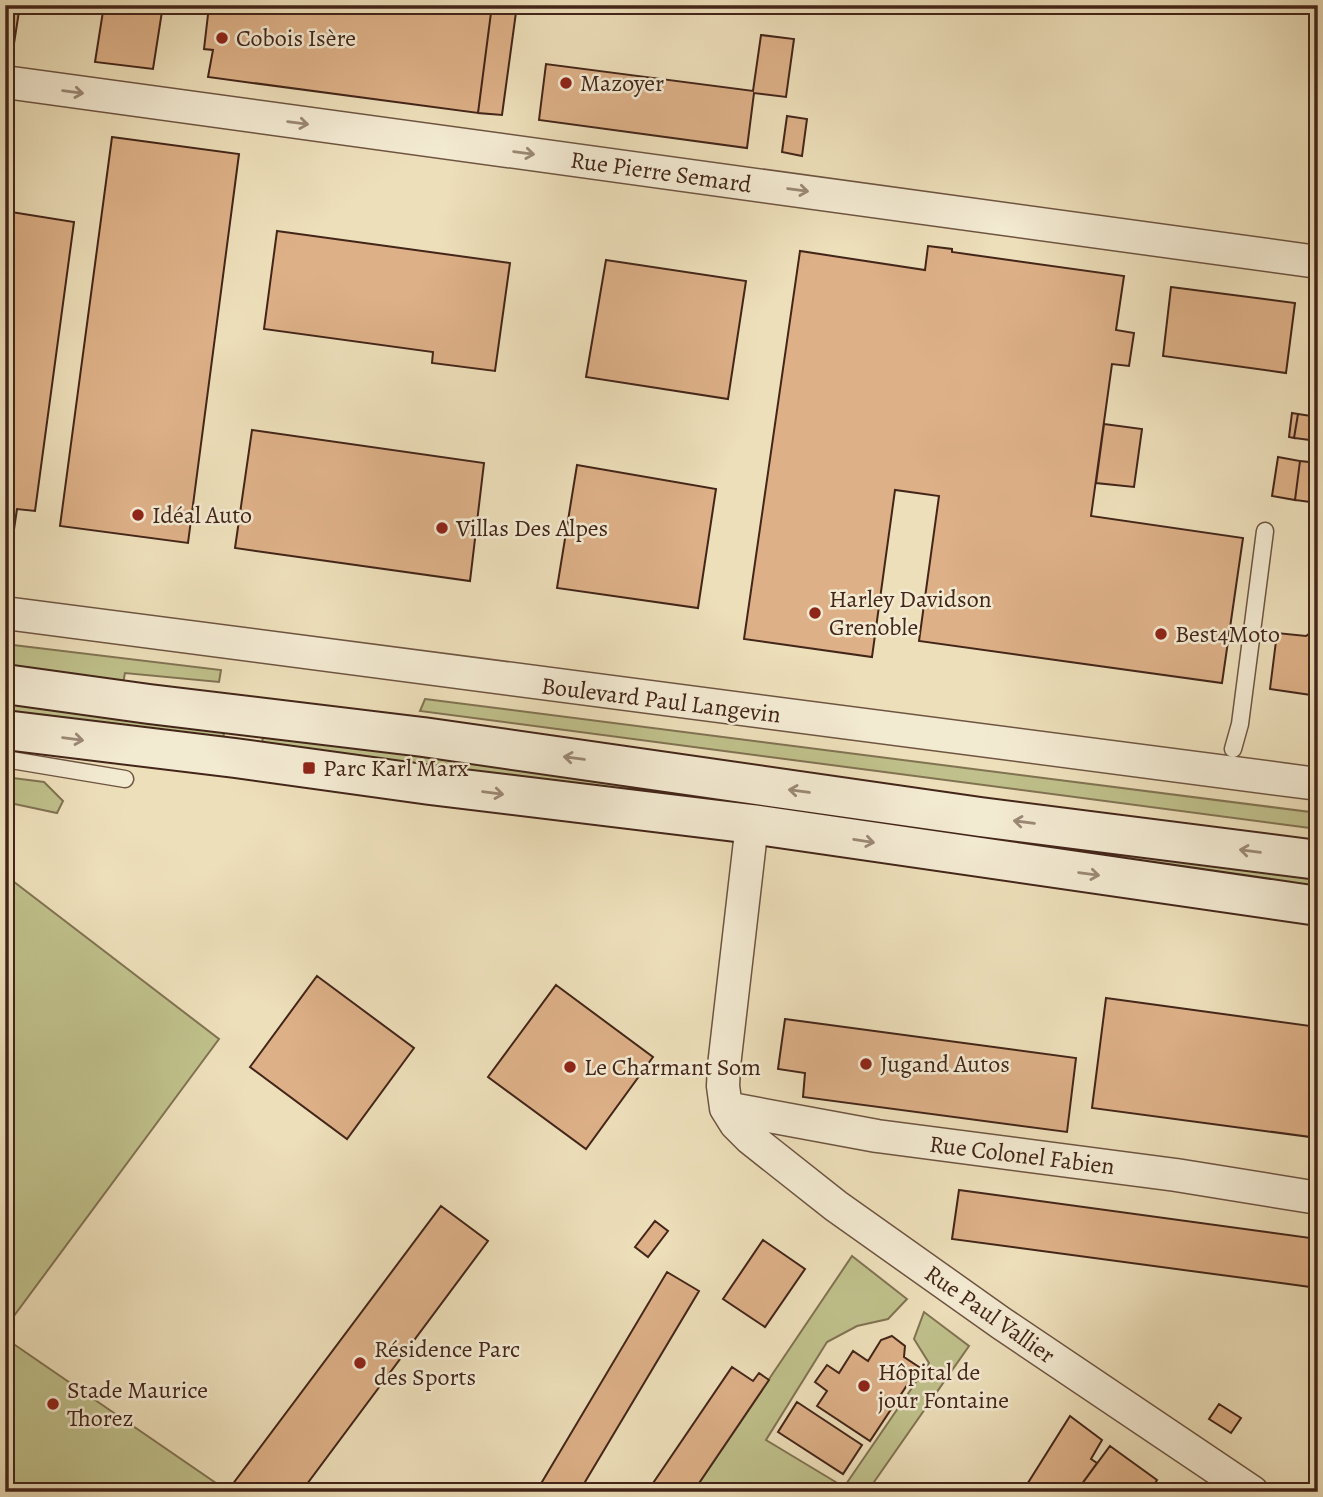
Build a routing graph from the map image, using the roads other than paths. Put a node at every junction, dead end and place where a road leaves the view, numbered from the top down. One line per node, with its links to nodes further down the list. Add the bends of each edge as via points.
1 (5, 82): 2 (street, Rue Pierre Semard, one-way to 2)
2 (1318, 262)
3 (1265, 531): 7 (lane)
4 (5, 614): 10 (street, Boulevard Paul Langevin)
5 (5, 684): 12 (main road, one-way to 5)
6 (5, 730): 11 (main road, one-way to 11)
7 (1233, 750)
8 (5, 759): 9 (lane)
9 (125, 779)
10 (1318, 785)
11 (752, 824): 13 (main road, one-way to 13); 14 (street, via 724,1066 723,1086)
12 (1318, 860)
13 (1318, 906)
14 (731, 1116): 15 (street, Rue Colonel Fabien); 16 (street, Rue Paul Vallier, via 750,1138 847,1214)
15 (1318, 1198)
16 (1252, 1492)

